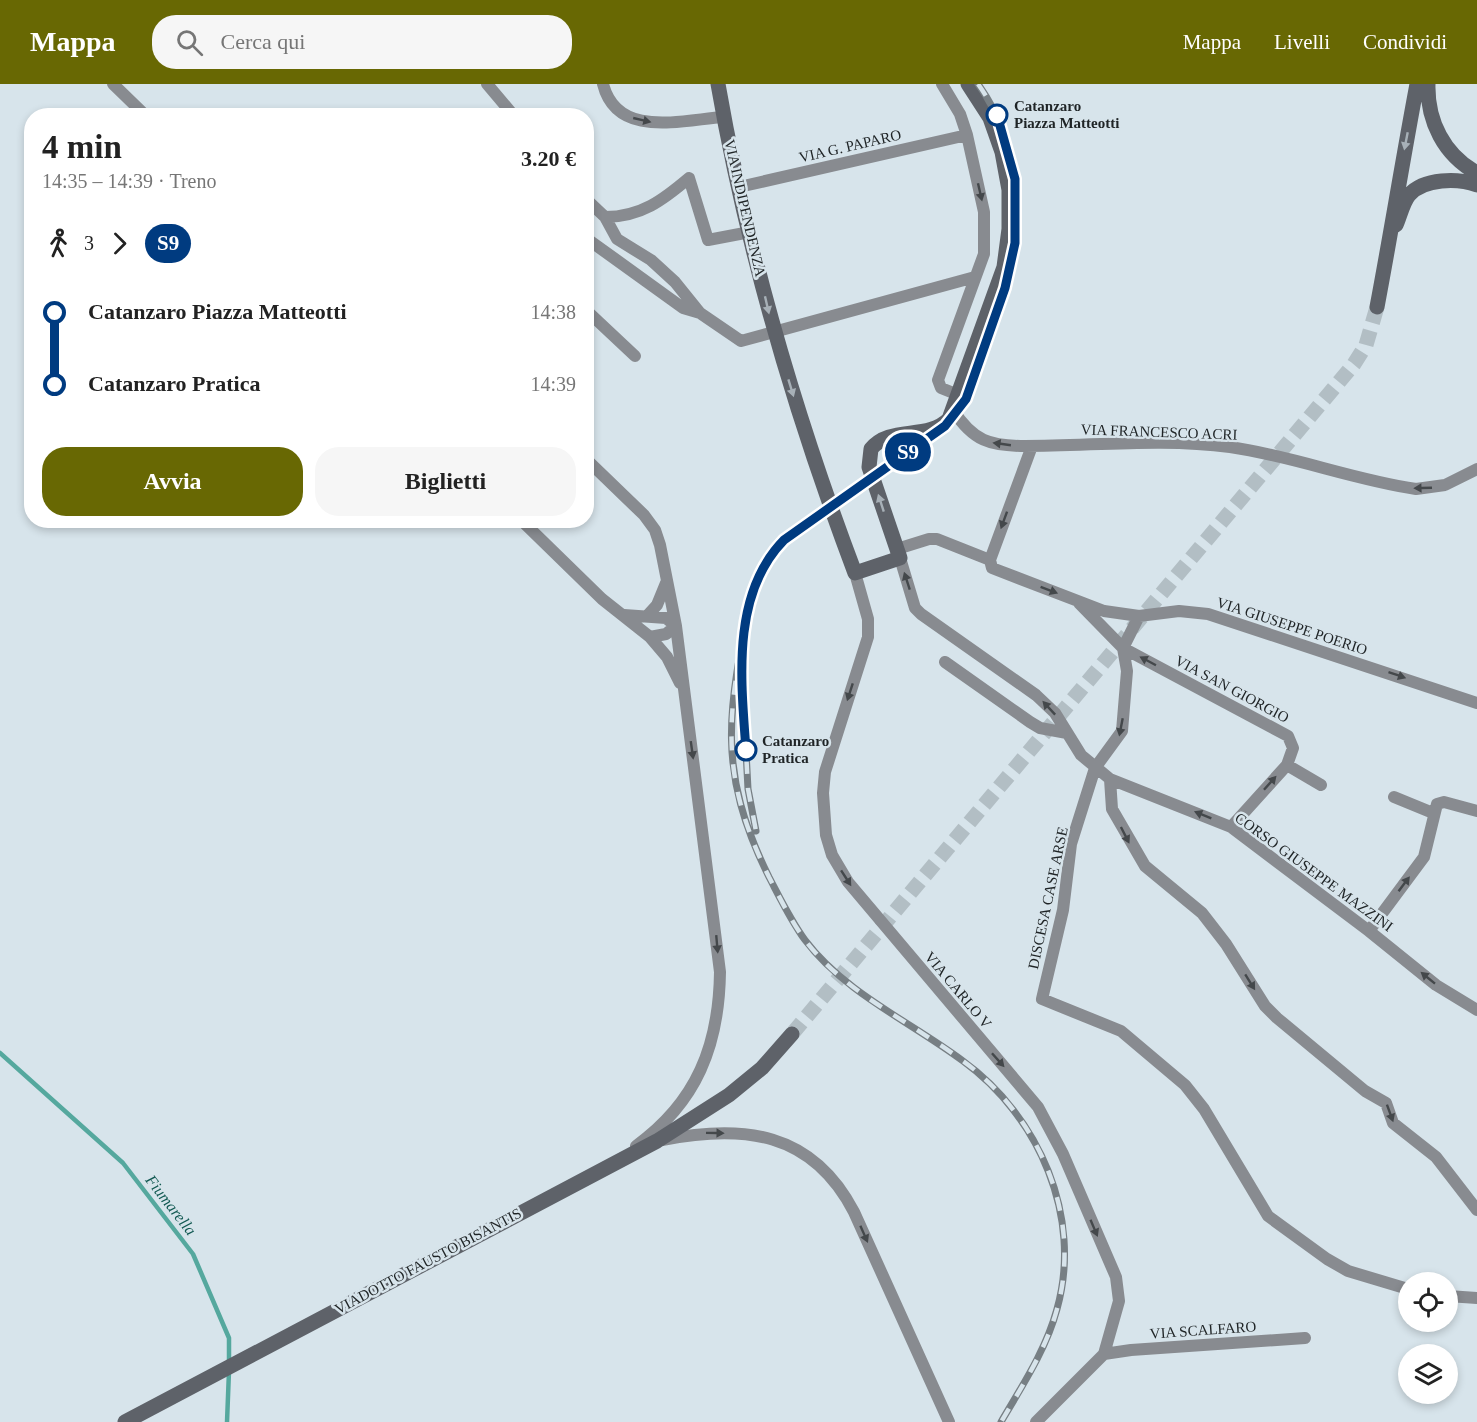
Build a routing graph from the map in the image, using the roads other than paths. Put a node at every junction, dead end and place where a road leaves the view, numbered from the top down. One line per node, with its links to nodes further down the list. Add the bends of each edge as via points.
1 (113, 84): 9 (street)
2 (487, 84): 10 (street)
3 (603, 84): 11 (street, one-way to 11, via 606,98 618,113 645,123)
4 (718, 84): 11 (main road, VIA INDIPENDENZA)
5 (942, 84): 12 (street)
6 (968, 84): 27 (main road, via 990,118 1006,172 1010,212 1004,267)
7 (1417, 84): 19 (main road, one-way to 19)
8 (1428, 84): 13 (main road, via 1430,108 1439,135 1453,155)
9 (138, 108)
10 (507, 108)
11 (724, 117): 15 (main road, VIA INDIPENDENZA)
12 (967, 135): 15 (street, VIA G. PAPARO); 21 (street, one-way to 21, via 984,212 984,254)
13 (1477, 173)
14 (1477, 184): 19 (main road, via 1460,180 1425,184 1409,195)
15 (739, 187): 18 (main road, VIA INDIPENDENZA)
16 (594, 207): 17 (street)
17 (605, 218): 18 (street, via 641,213 689,178 708,240); 23 (street, via 618,239 675,282)
18 (750, 232): 25 (main road, VIA INDIPENDENZA, one-way to 25)
19 (1390, 239): 22 (main road)
20 (594, 244): 23 (street, via 683,308)
21 (975, 277): 25 (street); 27 (street, via 938,380 941,388)
22 (1377, 307)
23 (700, 313): 25 (street, via 741,341)
24 (594, 318): 26 (street)
25 (774, 332): 35 (main road, VIA INDIPENDENZA, one-way to 35)
26 (635, 356)
27 (957, 394): 28 (main road)
28 (953, 410): 29 (street, VIA FRANCESCO ACRI, one-way to 28, via 986,441 969,432); 33 (main road, one-way to 28, via 869,467 869,454 875,444 886,438 937,429)
29 (1032, 446): 31 (street, VIA FRANCESCO ACRI, one-way to 29, via 1445,485 1416,489 1229,447 1106,442); 34 (street, one-way to 34)
30 (594, 467): 36 (street, via 655,530)
31 (1477, 469)
32 (529, 528): 38 (street, via 602,599)
33 (898, 554): 34 (street, VIA GIUSEPPE POERIO, via 928,539 937,539); 35 (main road); 47 (street, CORSO GIUSEPPE MAZZINI, one-way to 33, via 1036,695 915,608)
34 (990, 560): 37 (street, VIA GIUSEPPE POERIO, one-way to 37, via 992,568)
35 (855, 573): 66 (street, VIA CARLO V, one-way to 66, via 869,628 825,772 823,814 832,855 848,882 1021,1085 1053,1132 1116,1277 1119,1301)
36 (666, 583): 39 (street, via 657,605); 41 (street)
37 (1075, 600): 40 (street, VIA GIUSEPPE POERIO, via 1104,611); 43 (street, VIA SAN GIORGIO)
38 (624, 615): 39 (street); 42 (street)
39 (647, 616): 41 (street, via 666,618)
40 (1139, 616): 43 (street); 46 (street, VIA GIUSEPPE POERIO, one-way to 46, via 1179,611 1208,614)
41 (676, 626): 42 (street, via 666,634); 45 (street)
42 (650, 637): 45 (street, via 667,657)
43 (1123, 648): 48 (street, VIA SAN GIORGIO, one-way to 43, via 1293,748 1285,733); 49 (street, one-way to 49, via 1126,670 1122,731)
44 (945, 662): 47 (street, via 1040,728)
45 (684, 693): 60 (street, one-way to 60, via 720,972 717,1025 689,1095 673,1115)
46 (1477, 702)
47 (1067, 733): 49 (street, CORSO GIUSEPPE MAZZINI)
48 (1287, 765): 51 (street); 55 (street, one-way to 48)
49 (1095, 768): 50 (street, CORSO GIUSEPPE MAZZINI); 62 (street, DISCESA CASE ARSE, via 1070,848 1063,910 1042,999 1121,1031 1196,1097 1268,1216 1327,1259 1358,1275)
50 (1110, 779): 55 (street, CORSO GIUSEPPE MAZZINI, one-way to 50); 61 (street, one-way to 61, via 1112,809 1144,866 1202,913 1265,1006 1365,1092 1386,1103 1393,1123 1436,1157)
51 (1322, 785)
52 (1394, 797): 54 (street)
53 (1477, 811): 54 (street, via 1440,802)
54 (1433, 813): 56 (street, one-way to 54, via 1424,857)
55 (1231, 827): 56 (street, CORSO GIUSEPPE MAZZINI)
56 (1369, 931): 57 (street, CORSO GIUSEPPE MAZZINI, one-way to 56, via 1436,985)
57 (1477, 1010)
58 (792, 1034): 59 (main road, VIADOTTO FAUSTO BISANTIS, via 762,1068 729,1095)
59 (657, 1141): 60 (main road, VIADOTTO FAUSTO BISANTIS); 68 (street, one-way to 68, via 706,1132 751,1134 790,1146 829,1173 854,1212)
60 (613, 1163): 67 (main road, VIADOTTO FAUSTO BISANTIS)
61 (1477, 1210)
62 (1398, 1286)
63 (1458, 1297): 64 (street)
64 (1477, 1298)
65 (1305, 1338): 66 (street, VIA SCALFARO)
66 (1104, 1354): 69 (street, VIA CARLO V)
67 (125, 1422)
68 (949, 1422)
69 (1036, 1422)

